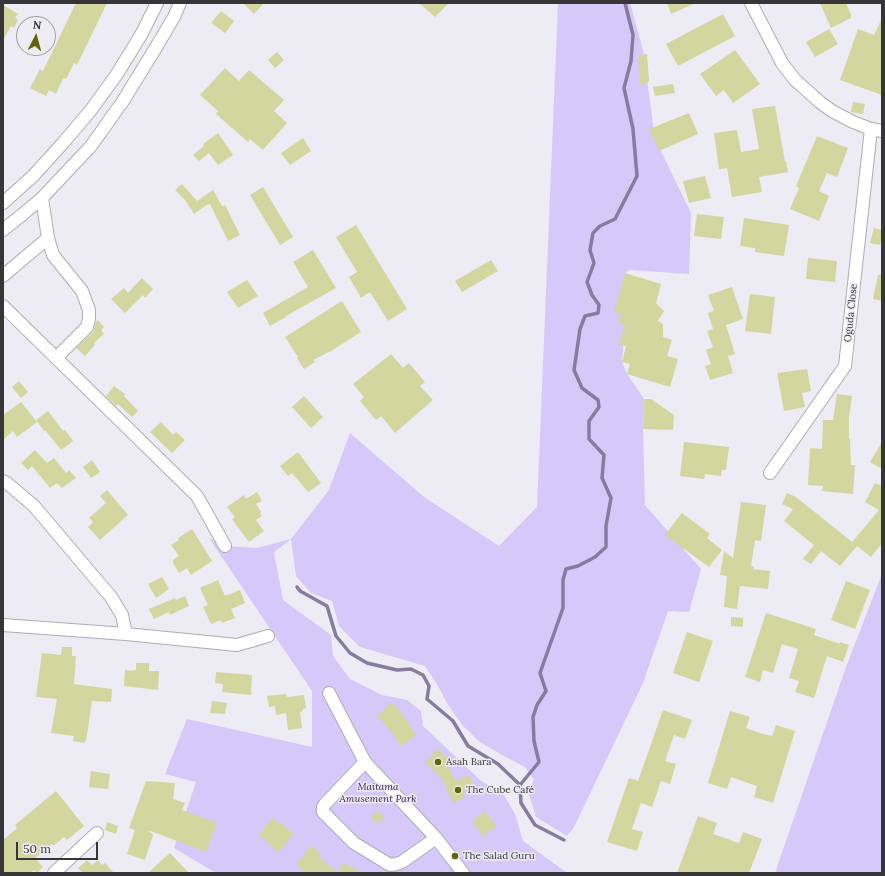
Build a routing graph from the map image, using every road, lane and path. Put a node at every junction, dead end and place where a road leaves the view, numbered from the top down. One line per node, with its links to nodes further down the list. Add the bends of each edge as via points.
1 (157, 3): 6 (street, via 117,74 91,110 33,176)
2 (180, 3): 5 (street, via 135,82 95,141)
3 (751, 3): 4 (street, via 782,64 794,80 832,111)
4 (877, 130): 12 (street, Oguda Close, via 845,366)
5 (42, 198): 7 (street); 8 (street)
6 (3, 203)
7 (3, 230)
8 (48, 238): 9 (street); 11 (street, via 53,255 82,291 89,310 87,327)
9 (3, 276)
10 (3, 306): 11 (street)
11 (56, 358): 14 (street, via 197,496)
12 (770, 473)
13 (3, 481): 16 (street, via 34,506 111,597 122,615)
14 (226, 546)
15 (3, 625): 16 (street)
16 (126, 634): 17 (street, via 237,645)
17 (268, 636)
18 (329, 693): 19 (street)
19 (365, 762): 21 (street); 21 (street, via 325,804 323,812 354,843 390,865 402,862)
20 (97, 833): 22 (street)
21 (436, 838): 23 (street)
22 (54, 873)
23 (463, 873)

